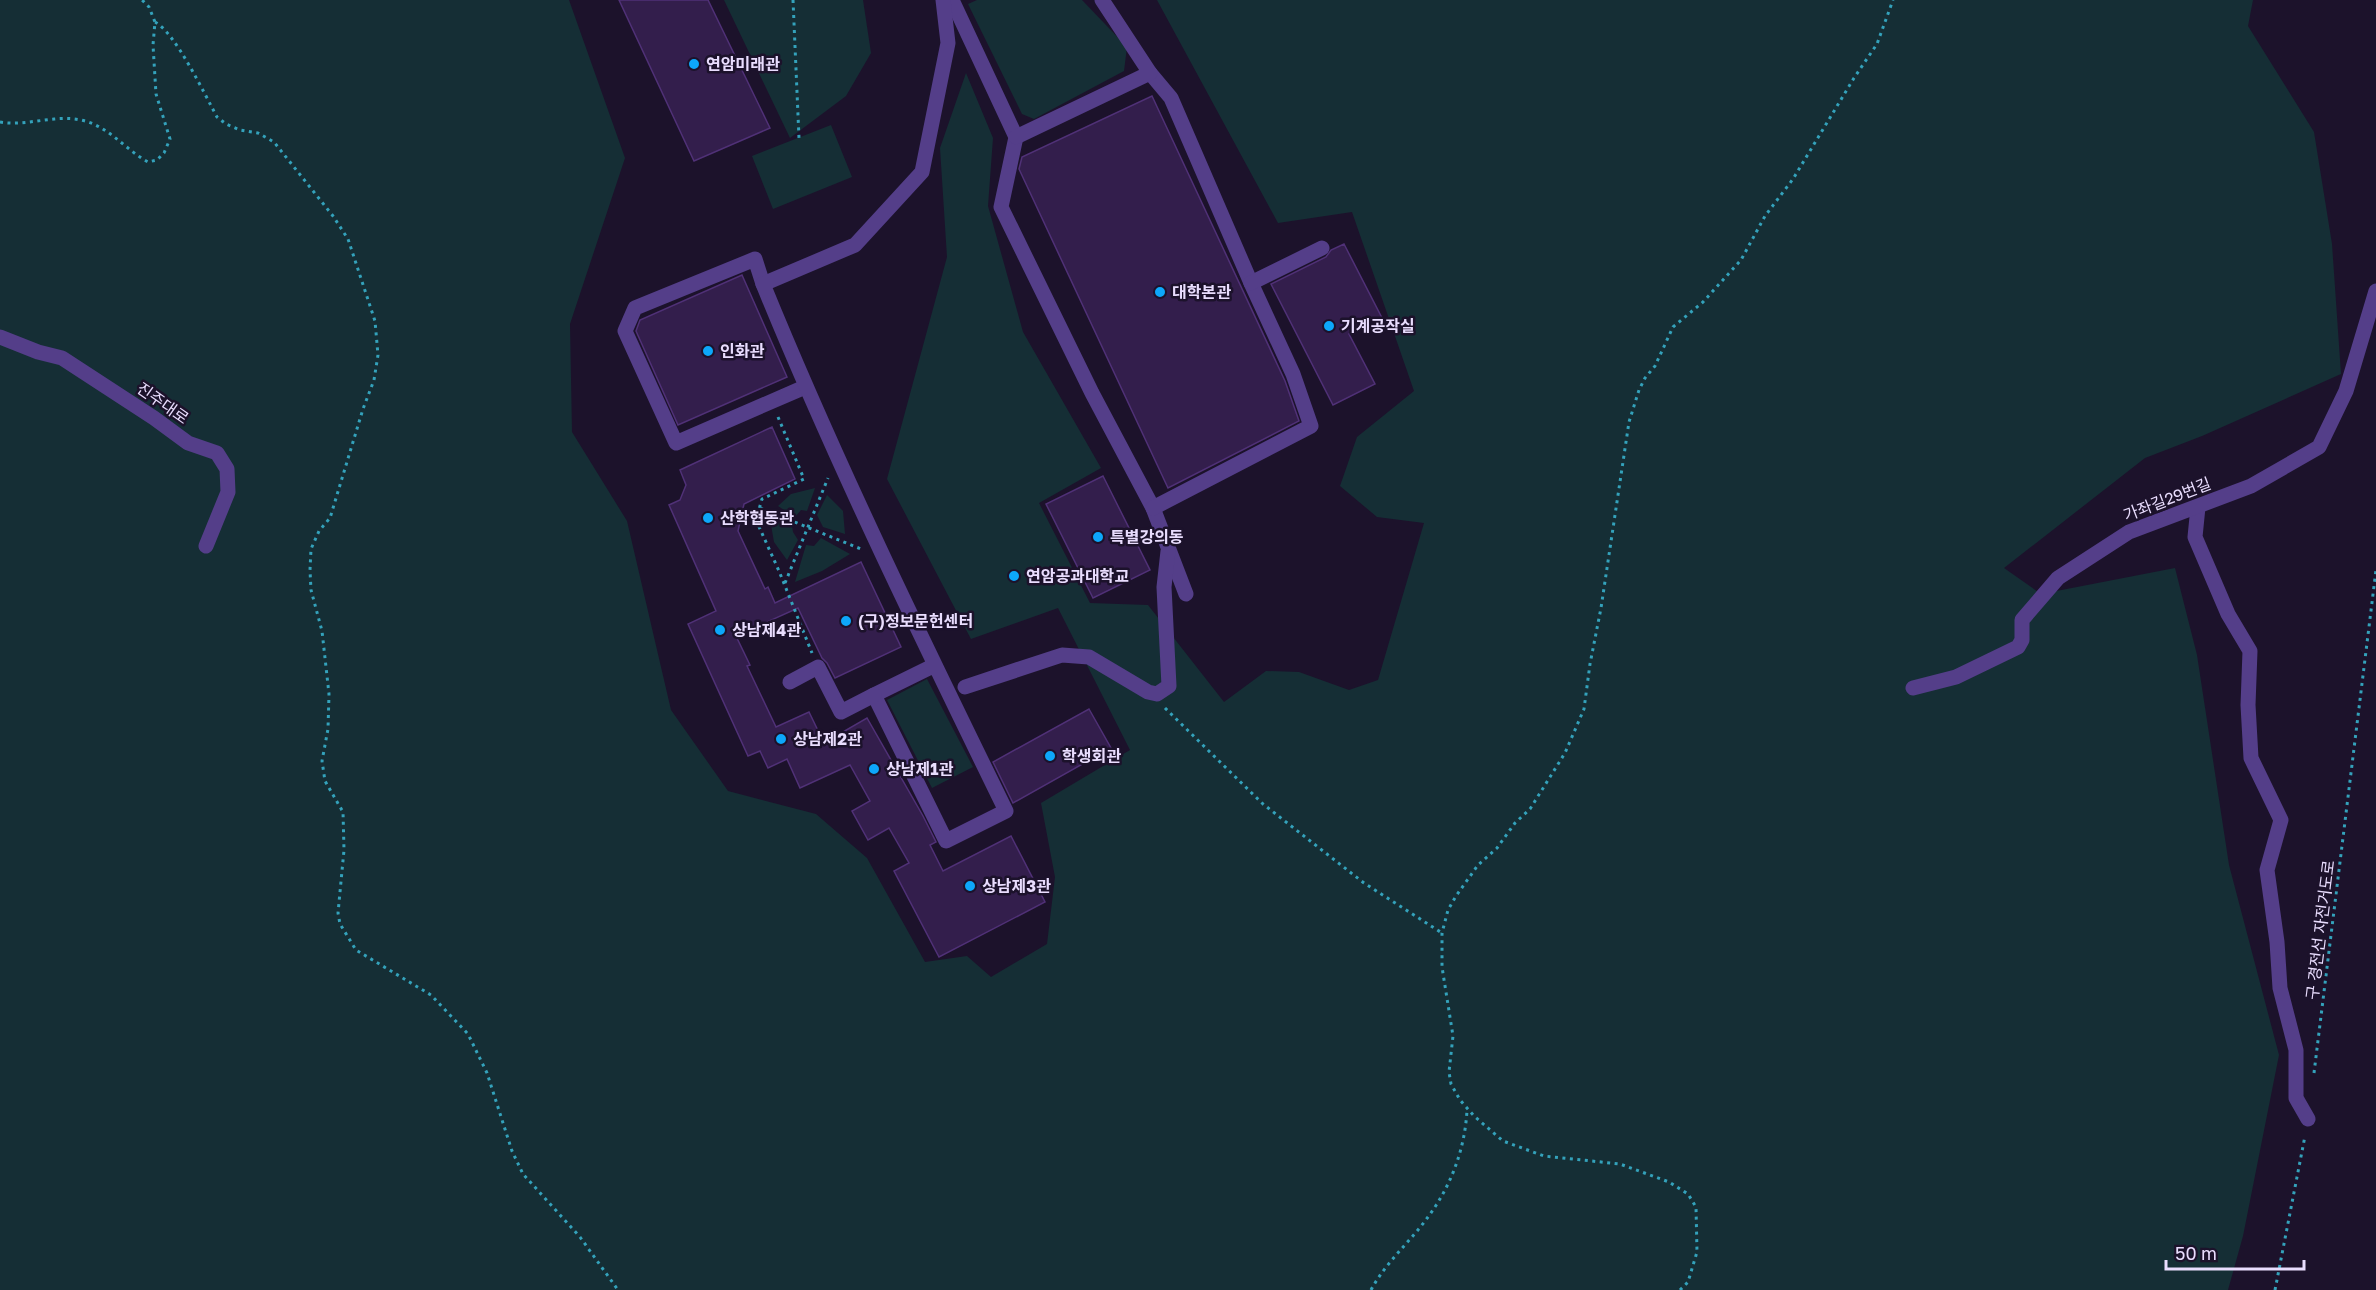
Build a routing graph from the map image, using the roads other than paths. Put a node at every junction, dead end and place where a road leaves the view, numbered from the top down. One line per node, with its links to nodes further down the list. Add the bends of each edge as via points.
1 (943, 0): 8 (street, via 948,43 922,172 855,245)
2 (952, 0): 5 (street)
3 (1102, 0): 4 (street)
4 (1150, 73): 5 (street); 7 (street, via 1171,98)
5 (1016, 137): 13 (street, via 1001,207)
6 (1323, 248): 7 (street)
7 (1251, 283): 13 (street, via 1293,374 1311,426)
8 (764, 284): 11 (street); 11 (street, via 754,259 635,308 625,331 676,443)
9 (2376, 291): 12 (street, 가좌길29번길, via 2346,391 2319,447 2251,486)
10 (0, 337): 14 (street, 진주대로, via 62,358 188,443 217,453 227,469 228,492)
11 (805, 387): 17 (street)
12 (2198, 507): 20 (street, 가좌길29번길, via 2129,532 2058,578 2022,621 2018,647 1956,677); 22 (street, via 2194,537 2228,614 2250,651 2251,759 2282,820 2267,870 2280,988 2296,1050 2296,1098)
13 (1153, 508): 15 (street)
14 (206, 546)
15 (1169, 548): 16 (street); 19 (street, via 1164,587 1169,686 1157,694 1148,692 1089,657 1062,655)
16 (1186, 594)
17 (934, 665): 21 (street); 21 (street, via 1006,811 946,841)
18 (790, 682): 21 (street, via 818,668 841,712)
19 (966, 687)
20 (1913, 688)
21 (874, 695)
22 (2308, 1119)

